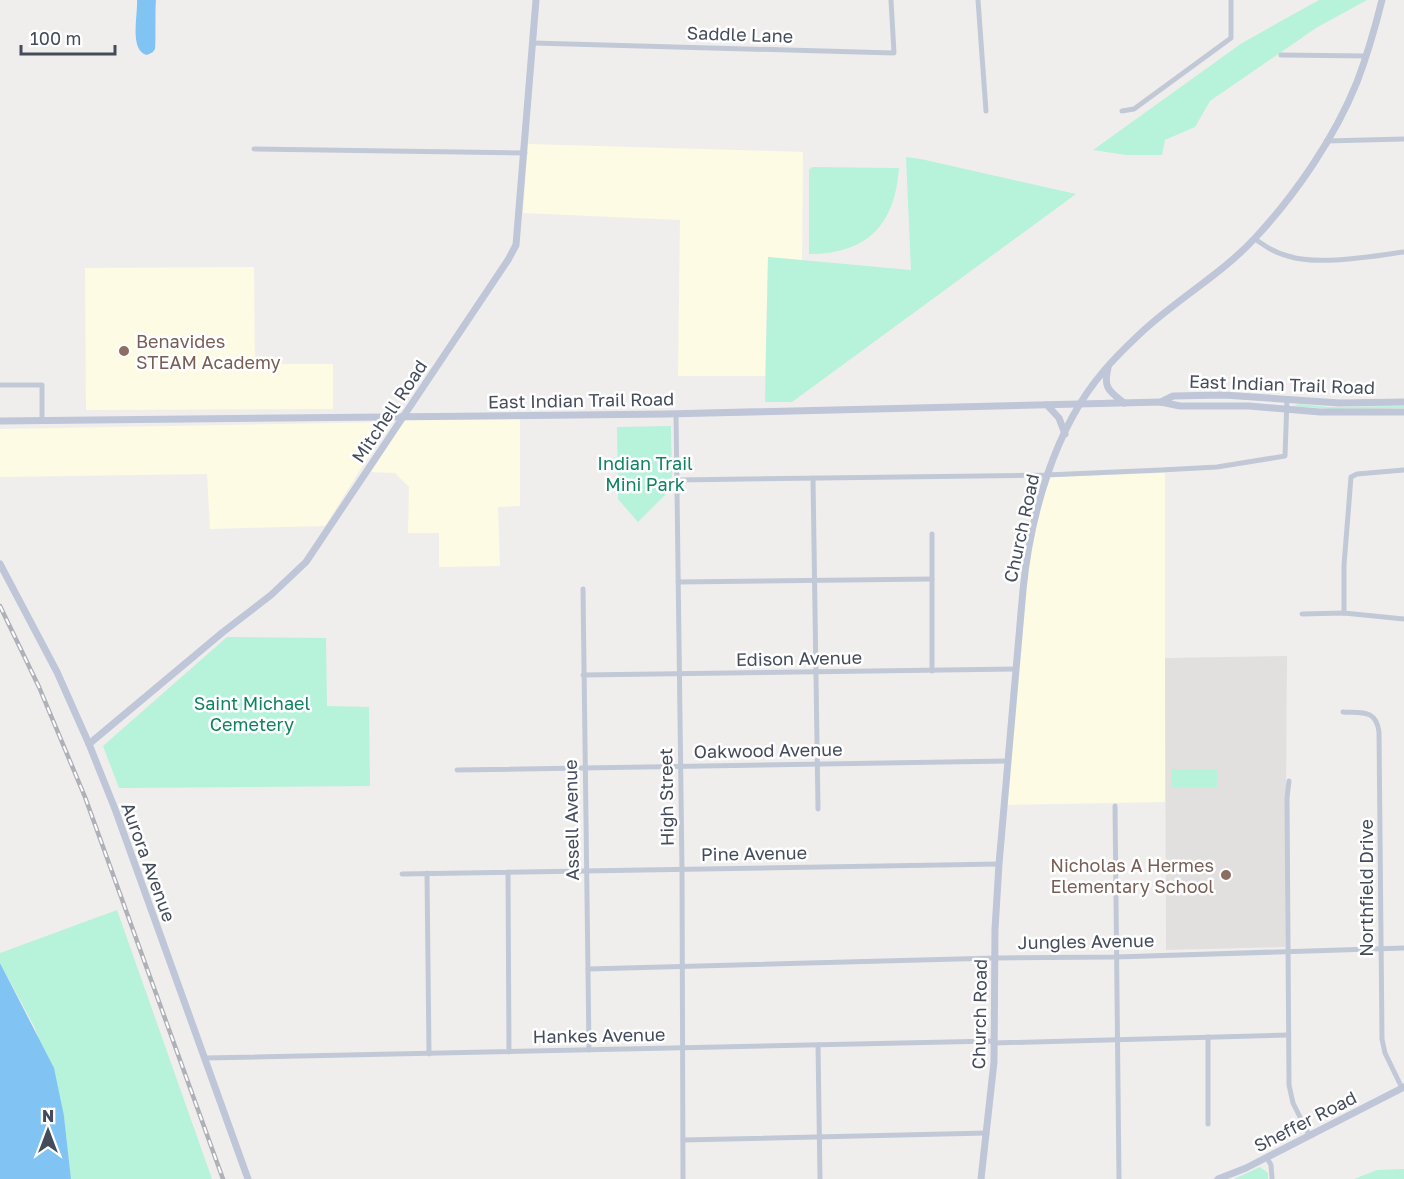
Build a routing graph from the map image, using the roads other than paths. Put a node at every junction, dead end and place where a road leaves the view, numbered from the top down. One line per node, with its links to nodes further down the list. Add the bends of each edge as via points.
1 (536, 0): 6 (street, Mitchell Road)
2 (891, 0): 6 (street, Saddle Lane, via 894,53)
3 (978, 0): 9 (street)
4 (1231, 0): 10 (street, via 1231,38 1134,109)
5 (1382, 0): 8 (street, Church Road)
6 (532, 43): 14 (street, Mitchell Road)
7 (1281, 55): 8 (street)
8 (1366, 56): 12 (street, Church Road, via 1339,121)
9 (986, 111)
10 (1122, 111)
11 (1404, 139): 12 (street)
12 (1326, 141): 15 (street, Church Road, via 1288,201)
13 (254, 149): 14 (street)
14 (525, 153): 28 (street, Mitchell Road, via 516,245)
15 (1255, 239): 16 (street, via 1276,252 1304,260); 17 (street, Church Road, via 1144,330)
16 (1404, 252)
17 (1108, 366): 22 (street, via 1106,385); 23 (street, Church Road)
18 (0, 385): 29 (street, via 42,385)
19 (1287, 399): 20 (street, East Indian Trail Road, via 1212,395 1173,396); 21 (street, East Indian Trail Road); 25 (street)
20 (1161, 402): 22 (street, East Indian Trail Road); 25 (street, East Indian Trail Road)
21 (1404, 402)
22 (1124, 403): 23 (street, East Indian Trail Road)
23 (1080, 404): 24 (street, East Indian Trail Road); 31 (street, Church Road)
24 (1047, 405): 27 (street, East Indian Trail Road); 31 (street, via 1059,418)
25 (1287, 410): 26 (street, East Indian Trail Road); 33 (street, via 1285,456 1217,467)
26 (1404, 412)
27 (676, 414): 28 (street, East Indian Trail Road); 35 (street, High Street)
28 (402, 416): 29 (street, East Indian Trail Road); 51 (street, Mitchell Road, via 298,571)
29 (42, 420): 30 (street, East Indian Trail Road)
30 (0, 421)
31 (1065, 434): 33 (street, Church Road)
32 (1404, 470): 43 (street, via 1351,477)
33 (1046, 475): 34 (street); 45 (street, Church Road, via 1026,564)
34 (813, 478): 35 (street); 39 (street)
35 (677, 480): 40 (street, High Street)
36 (932, 534): 38 (street)
37 (0, 564): 51 (street, Aurora Avenue, via 57,672)
38 (932, 579): 39 (street); 46 (street)
39 (814, 580): 40 (street); 47 (street)
40 (678, 582): 48 (street, High Street)
41 (583, 589): 49 (street, Assell Avenue)
42 (1302, 614): 43 (street)
43 (1344, 614): 44 (street)
44 (1404, 619)
45 (1016, 669): 46 (street, Edison Avenue); 52 (street, Church Road)
46 (932, 671): 47 (street, Edison Avenue)
47 (816, 673): 48 (street, Edison Avenue); 53 (street)
48 (679, 674): 49 (street, Edison Avenue); 54 (street, High Street)
49 (584, 675): 55 (street, Assell Avenue)
50 (1343, 712): 67 (street, Northfield Drive, via 1369,714 1378,724)
51 (89, 744): 82 (street, Aurora Avenue)
52 (1007, 761): 53 (street, Oakwood Avenue); 60 (street, Church Road)
53 (817, 764): 54 (street, Oakwood Avenue); 59 (street)
54 (681, 766): 55 (street, Oakwood Avenue); 61 (street, High Street)
55 (586, 768): 56 (street, Oakwood Avenue); 62 (street, Assell Avenue)
56 (458, 770)
57 (1289, 781): 68 (street)
58 (1115, 806): 69 (street)
59 (818, 809)
60 (999, 864): 61 (street, Pine Avenue); 70 (street, Church Road)
61 (682, 869): 62 (street, Pine Avenue); 71 (street, High Street)
62 (587, 871): 63 (street, Pine Avenue); 72 (street, Assell Avenue)
63 (508, 872): 64 (street, Pine Avenue); 80 (street)
64 (427, 873): 65 (street, Pine Avenue); 81 (street)
65 (402, 874)
66 (1404, 948): 67 (street, Jungles Avenue)
67 (1381, 949): 68 (street, Jungles Avenue); 83 (street, Northfield Drive, via 1383,1046)
68 (1288, 951): 69 (street, Jungles Avenue); 73 (street)
69 (1116, 957): 70 (street, Jungles Avenue); 75 (street)
70 (995, 958): 71 (street, Jungles Avenue); 76 (street, Church Road)
71 (682, 967): 72 (street, Jungles Avenue); 78 (street, High Street)
72 (588, 969): 79 (street, Assell Avenue)
73 (1288, 1035): 74 (street, Hankes Avenue); 86 (street, via 1290,1095)
74 (1208, 1037): 75 (street, Hankes Avenue); 84 (street)
75 (1117, 1040): 76 (street, Hankes Avenue); 94 (street)
76 (994, 1042): 77 (street, Hankes Avenue); 85 (street, Church Road)
77 (818, 1045): 78 (street, Hankes Avenue); 87 (street)
78 (683, 1048): 79 (street, Hankes Avenue); 88 (street, High Street)
79 (589, 1050): 80 (street, Hankes Avenue)
80 (509, 1052): 81 (street, Hankes Avenue)
81 (429, 1054): 82 (street, Hankes Avenue)
82 (205, 1058): 90 (street, Aurora Avenue)
83 (1403, 1087): 86 (street, Sheffer Road)
84 (1208, 1124)
85 (987, 1133): 87 (street); 93 (street, Church Road)
86 (1309, 1136): 89 (street, Sheffer Road)
87 (819, 1137): 88 (street); 92 (street)
88 (683, 1140): 91 (street, High Street)
89 (1267, 1158): 95 (street, Sheffer Road); 96 (street)
90 (248, 1179)
91 (683, 1179)
92 (820, 1179)
93 (981, 1179)
94 (1119, 1179)
95 (1218, 1179)
96 (1272, 1179)

